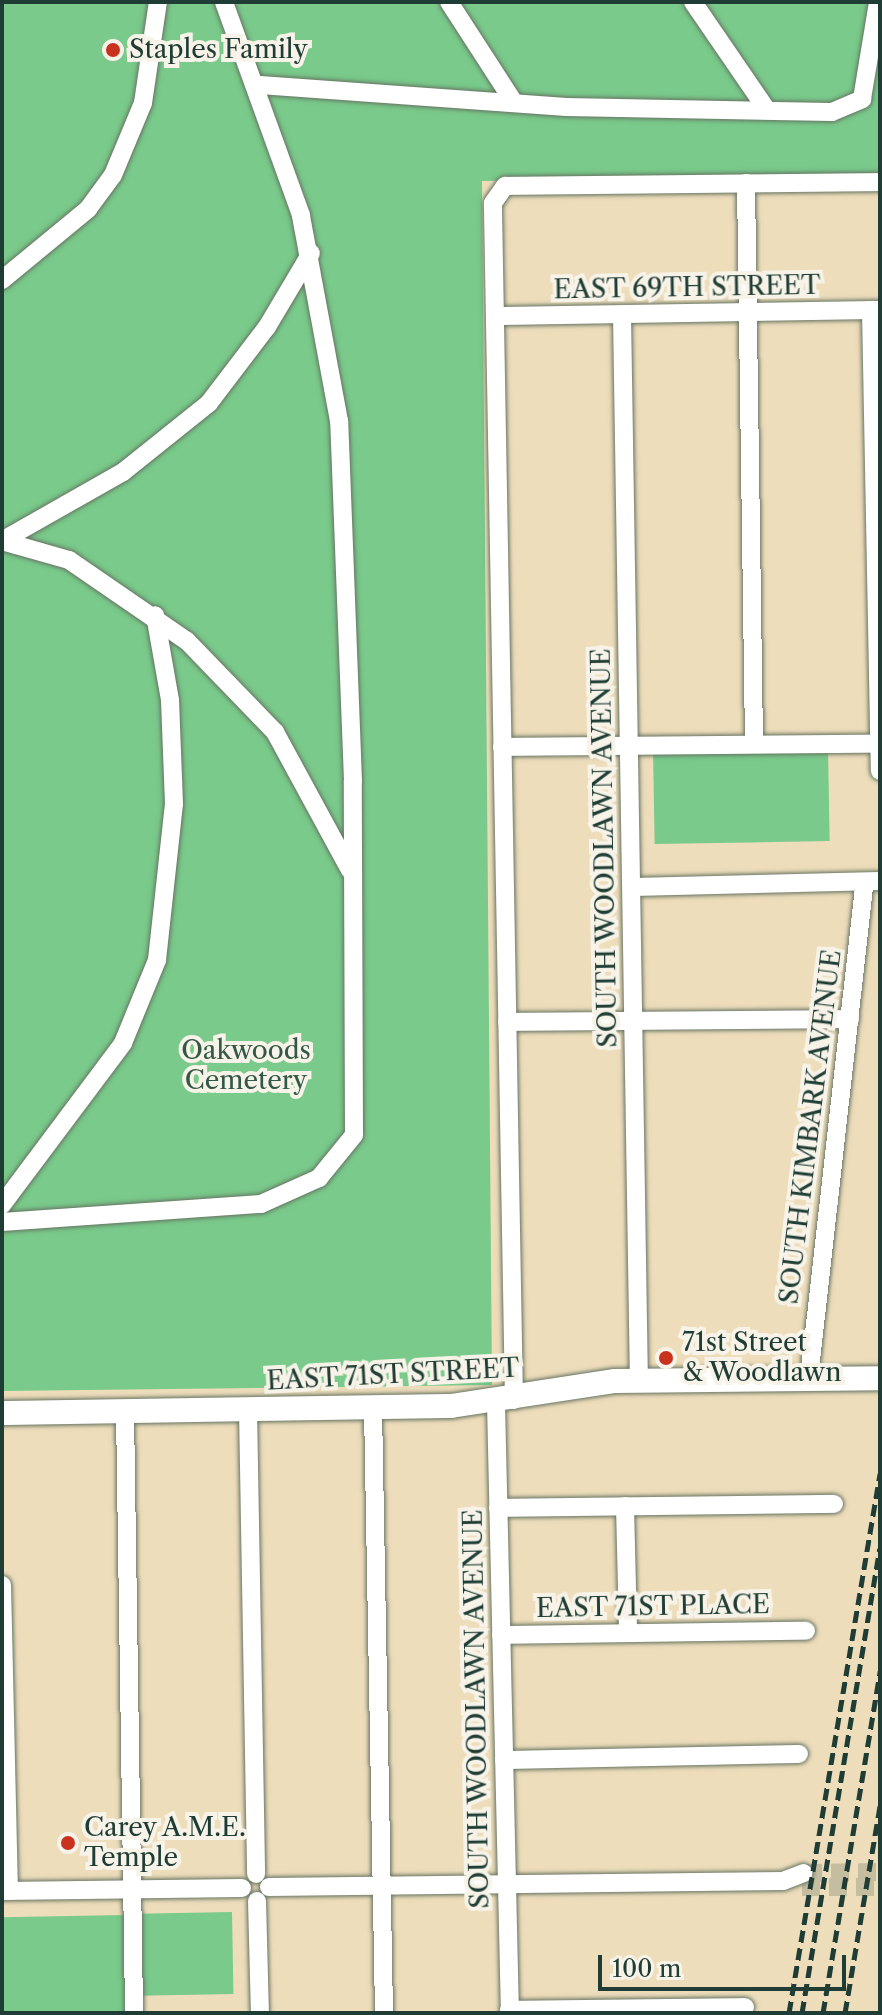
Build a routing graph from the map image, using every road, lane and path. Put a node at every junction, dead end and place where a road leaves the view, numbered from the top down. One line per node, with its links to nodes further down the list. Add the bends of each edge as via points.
1 (158, 2): 12 (street, via 143,103 113,175 88,209)
2 (224, 2): 6 (street)
3 (449, 2): 7 (street)
4 (693, 2): 8 (street)
5 (878, 2): 8 (street, via 862,99 832,112)
6 (260, 85): 7 (street); 11 (street)
7 (513, 101): 8 (street)
8 (767, 110)
9 (880, 182): 10 (street)
10 (746, 183): 14 (street); 16 (street, SOUTH WOODLAWN AVENUE, via 497,190)
11 (311, 253): 18 (street, via 253,348 209,403 123,472 41,525); 25 (street, via 339,421)
12 (2, 280)
13 (875, 310): 14 (street, EAST 69TH STREET); 17 (street)
14 (747, 313): 15 (street, EAST 69TH STREET); 20 (street)
15 (622, 315): 16 (street, EAST 69TH STREET); 22 (street, SOUTH WOODLAWN AVENUE)
16 (495, 316): 23 (street, SOUTH WOODLAWN AVENUE)
17 (877, 436): 21 (street)
18 (2, 540): 19 (street, via 69,560)
19 (155, 615): 25 (street, via 275,732); 31 (street, via 170,700 174,804 157,960 123,1043)
20 (754, 743): 21 (street); 22 (street)
21 (880, 744): 24 (street)
22 (630, 745): 23 (street); 27 (street, SOUTH WOODLAWN AVENUE)
23 (502, 747): 30 (street, SOUTH WOODLAWN AVENUE)
24 (880, 771)
25 (353, 878): 32 (street, via 356,1120 336,1164 261,1204)
26 (873, 882): 27 (street); 28 (street, SOUTH KIMBARK AVENUE)
27 (632, 887): 29 (street, SOUTH WOODLAWN AVENUE)
28 (850, 1019): 29 (street); 33 (street, SOUTH KIMBARK AVENUE)
29 (634, 1021): 30 (street); 35 (street, SOUTH WOODLAWN AVENUE)
30 (507, 1022): 36 (street, SOUTH WOODLAWN AVENUE)
31 (2, 1205)
32 (2, 1222)
33 (809, 1378): 34 (main road, EAST 71ST STREET); 35 (main road, EAST 71ST STREET)
34 (880, 1378)
35 (639, 1380): 36 (main road, EAST 71ST STREET)
36 (505, 1402): 37 (main road, EAST 71ST STREET); 43 (street, SOUTH WOODLAWN AVENUE)
37 (373, 1407): 38 (main road, EAST 71ST STREET); 52 (street)
38 (248, 1409): 39 (main road, EAST 71ST STREET); 53 (street)
39 (125, 1411): 40 (main road, EAST 71ST STREET); 54 (street)
40 (2, 1413)
41 (834, 1504): 42 (street)
42 (625, 1506): 43 (street); 46 (street)
43 (498, 1508): 47 (street, SOUTH WOODLAWN AVENUE)
44 (2, 1585): 55 (street)
45 (806, 1631): 46 (street, EAST 71ST PLACE)
46 (628, 1633): 47 (street, EAST 71ST PLACE)
47 (501, 1635): 49 (street, SOUTH WOODLAWN AVENUE)
48 (799, 1754): 49 (street)
49 (504, 1760): 51 (street, SOUTH WOODLAWN AVENUE)
50 (803, 1880): 51 (street)
51 (507, 1884): 52 (street); 57 (street, SOUTH WOODLAWN AVENUE)
52 (381, 1886): 53 (street); 60 (street)
53 (261, 1887): 54 (street); 59 (street)
54 (132, 1889): 55 (street); 58 (street)
55 (5, 1891)
56 (745, 2007): 57 (street)
57 (510, 2011)
58 (134, 2013)
59 (260, 2013)
60 (384, 2013)

